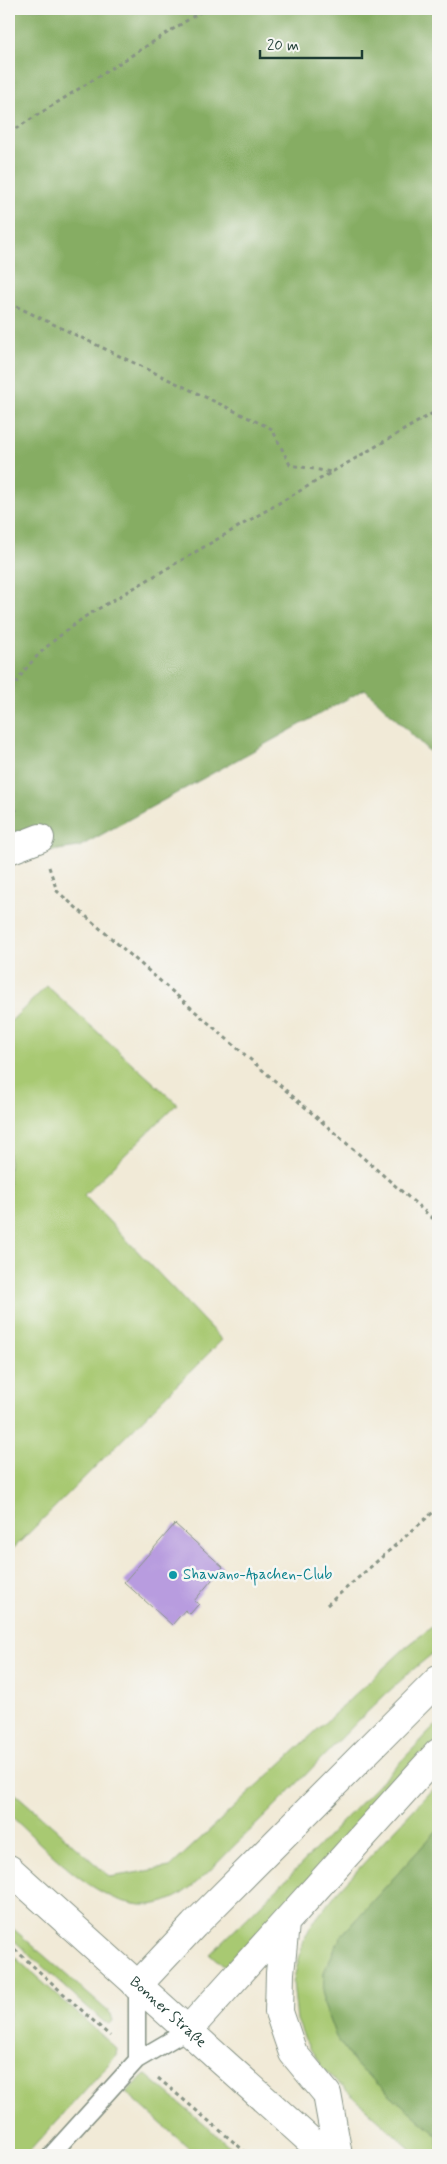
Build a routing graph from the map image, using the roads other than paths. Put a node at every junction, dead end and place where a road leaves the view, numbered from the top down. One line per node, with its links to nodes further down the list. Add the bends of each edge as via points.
1 (40, 838): 2 (main road)
2 (9, 850)
3 (438, 1680): 7 (main road)
4 (438, 1754): 6 (main road)
5 (9, 1869): 7 (main road, Bonner Straße)
6 (285, 1924): 8 (main road); 12 (main road, via 279,2012 294,2053 327,2094)
7 (137, 1986): 8 (main road, Bonner Straße); 9 (lane)
8 (188, 2030): 9 (lane); 11 (main road, Bonner Straße)
9 (137, 2060): 10 (lane)
10 (51, 2155)
11 (326, 2155)
12 (338, 2155)

